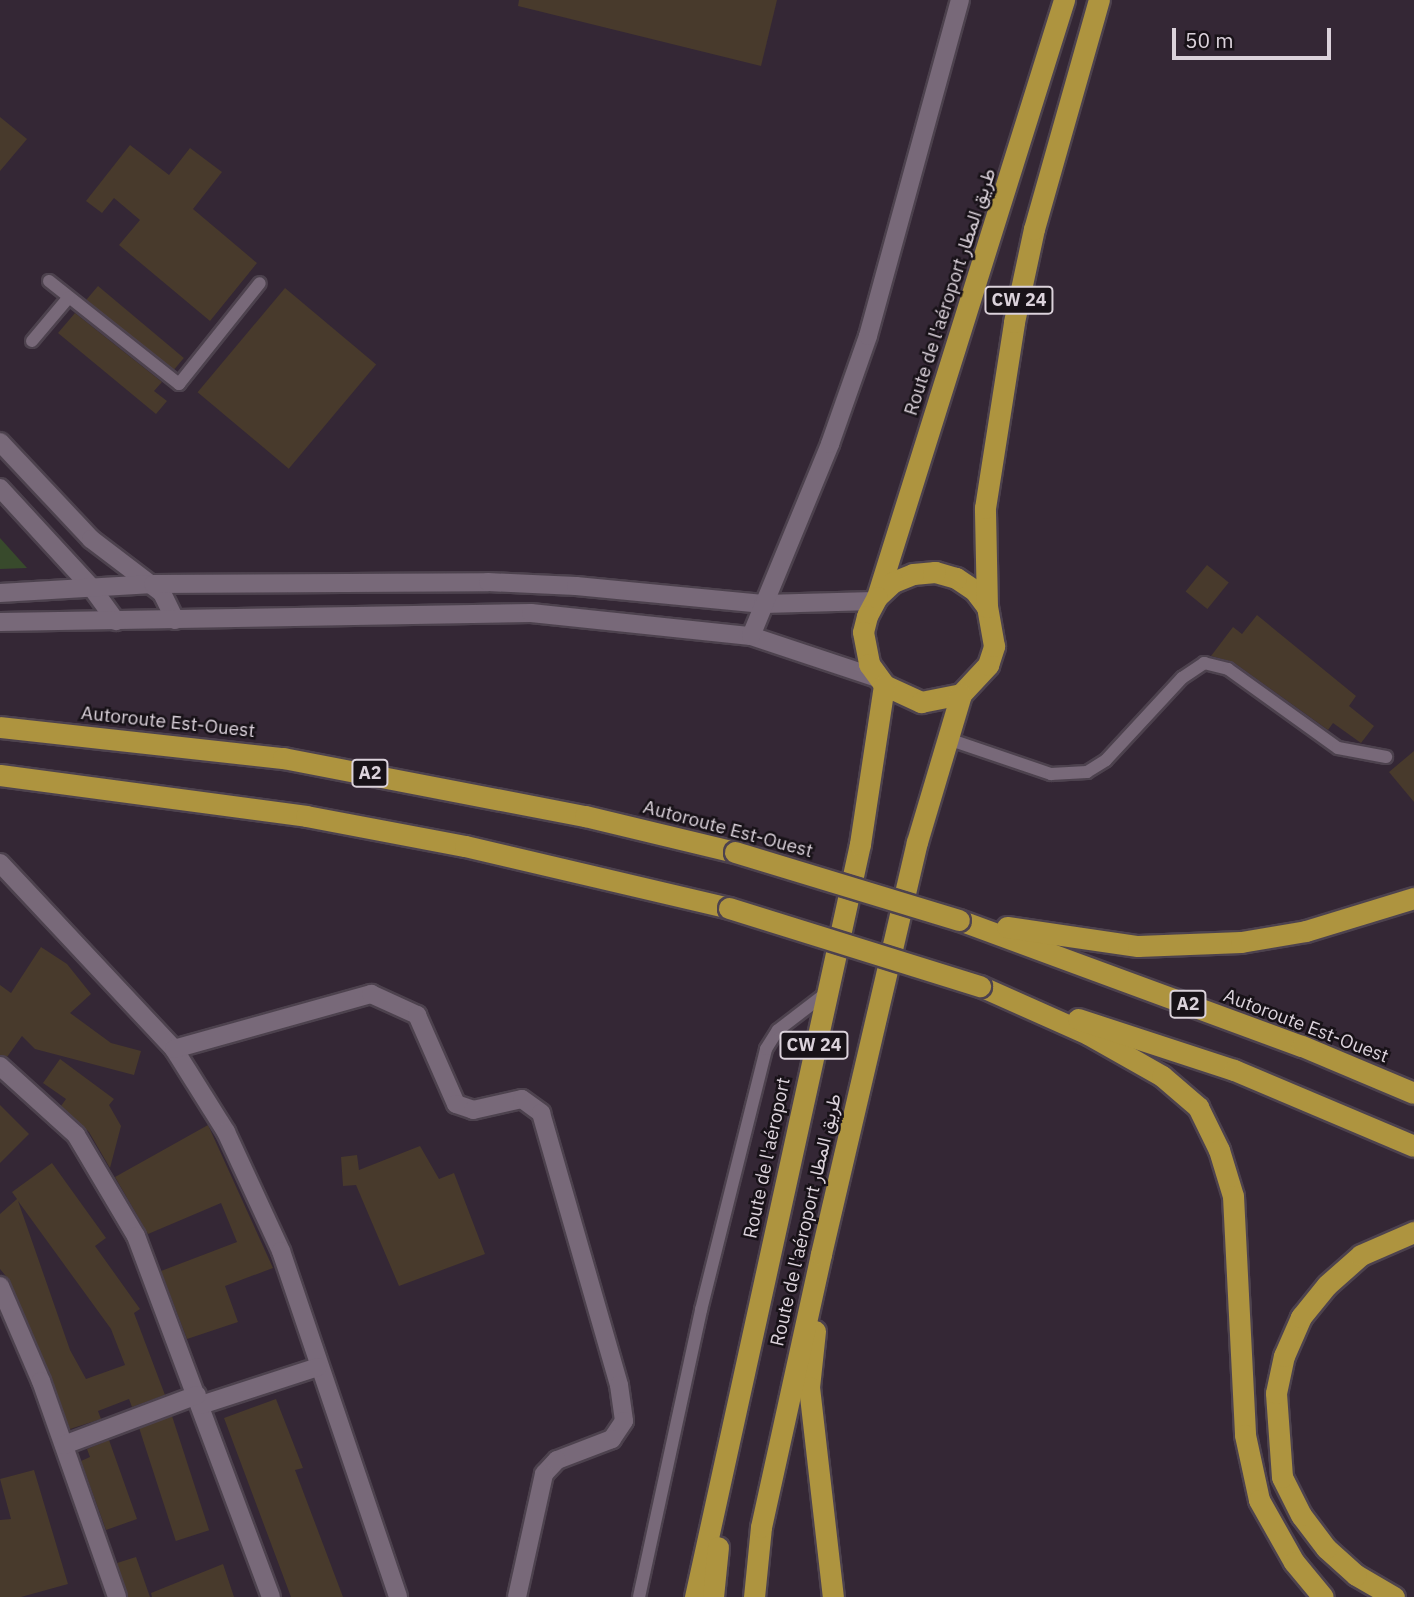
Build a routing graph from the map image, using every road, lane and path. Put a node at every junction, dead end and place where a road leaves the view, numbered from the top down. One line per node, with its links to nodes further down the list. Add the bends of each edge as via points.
1 (960, 0): 14 (street, via 868,336 830,444)
2 (1064, 0): 13 (highway, Route de l'aéroport طريق المطار / CW 24)
3 (1099, 0): 15 (highway, CW 24, via 1034,229 1014,322 985,508)
4 (49, 281): 6 (lane)
5 (260, 282): 6 (lane, via 179,384)
6 (69, 297): 7 (lane)
7 (32, 341)
8 (0, 442): 10 (street, via 92,539)
9 (0, 488): 11 (street)
10 (152, 584): 11 (street); 14 (street, via 529,583); 16 (street)
11 (92, 588): 12 (street); 17 (street)
12 (0, 593)
13 (875, 599): 14 (street); 15 (highway, via 893,582 934,572 965,584); 20 (highway, via 863,632 864,648)
14 (763, 604): 19 (street)
15 (987, 607): 21 (highway, via 993,626 991,656 976,682)
16 (175, 620): 17 (street); 19 (street, via 531,613)
17 (116, 621): 18 (street)
18 (0, 622)
19 (751, 636): 20 (street)
20 (881, 681): 21 (highway, via 921,702); 30 (highway, Route de l'aéroport / CW 24, via 860,844)
21 (961, 694): 23 (highway, Route de l'aéroport طريق المطار / CW 24)
22 (0, 727): 28 (highway, Autoroute Est-Ouest / A2, bridge, via 283,758 585,816 735,852)
23 (948, 739): 24 (lane, via 1052,774 1087,772 1106,760 1182,678 1204,663 1228,669 1338,748); 36 (highway, Route de l'aéroport طريق المطار / CW 24, via 917,842)
24 (1386, 757)
25 (0, 775): 29 (highway, A2, bridge, via 306,816 465,846 729,908)
26 (0, 863): 31 (street)
27 (1414, 898): 28 (highway, via 1306,931 1241,942 1138,946)
28 (959, 920): 33 (highway, Autoroute Est-Ouest / A2, via 1302,1046)
29 (980, 986): 34 (highway, A2, via 1234,1070); 51 (highway, via 1088,1034 1163,1076 1198,1107 1219,1150 1233,1196 1245,1435 1259,1500 1294,1562)
30 (825, 994): 40 (highway, Route de l'aéroport / CW 24); 46 (lane, via 778,1030 766,1049 701,1310)
31 (174, 1049): 38 (street, via 226,1132 281,1251); 45 (street, via 371,994 417,1014 456,1104 473,1110 522,1099 541,1113 619,1385 624,1421 612,1438 557,1460 544,1474)
32 (0, 1066): 39 (street, via 76,1135 136,1236)
33 (1414, 1093)
34 (1414, 1146)
35 (1414, 1232): 52 (highway, via 1361,1255 1327,1285 1301,1317 1284,1356 1276,1393 1282,1477 1301,1515 1326,1548 1356,1575)
36 (821, 1254): 49 (highway, Route de l'aéroport طريق المطار / CW 24, via 761,1527); 50 (highway, via 809,1387)
37 (0, 1286): 41 (street)
38 (318, 1367): 39 (street); 44 (street)
39 (199, 1400): 41 (street); 43 (street)
40 (739, 1403): 47 (highway, Route de l'aéroport / CW 24); 48 (highway)
41 (64, 1445): 42 (street)
42 (117, 1597)
43 (271, 1597)
44 (398, 1597)
45 (517, 1597)
46 (639, 1597)
47 (695, 1597)
48 (713, 1597)
49 (754, 1597)
50 (833, 1597)
51 (1323, 1597)
52 (1394, 1597)

